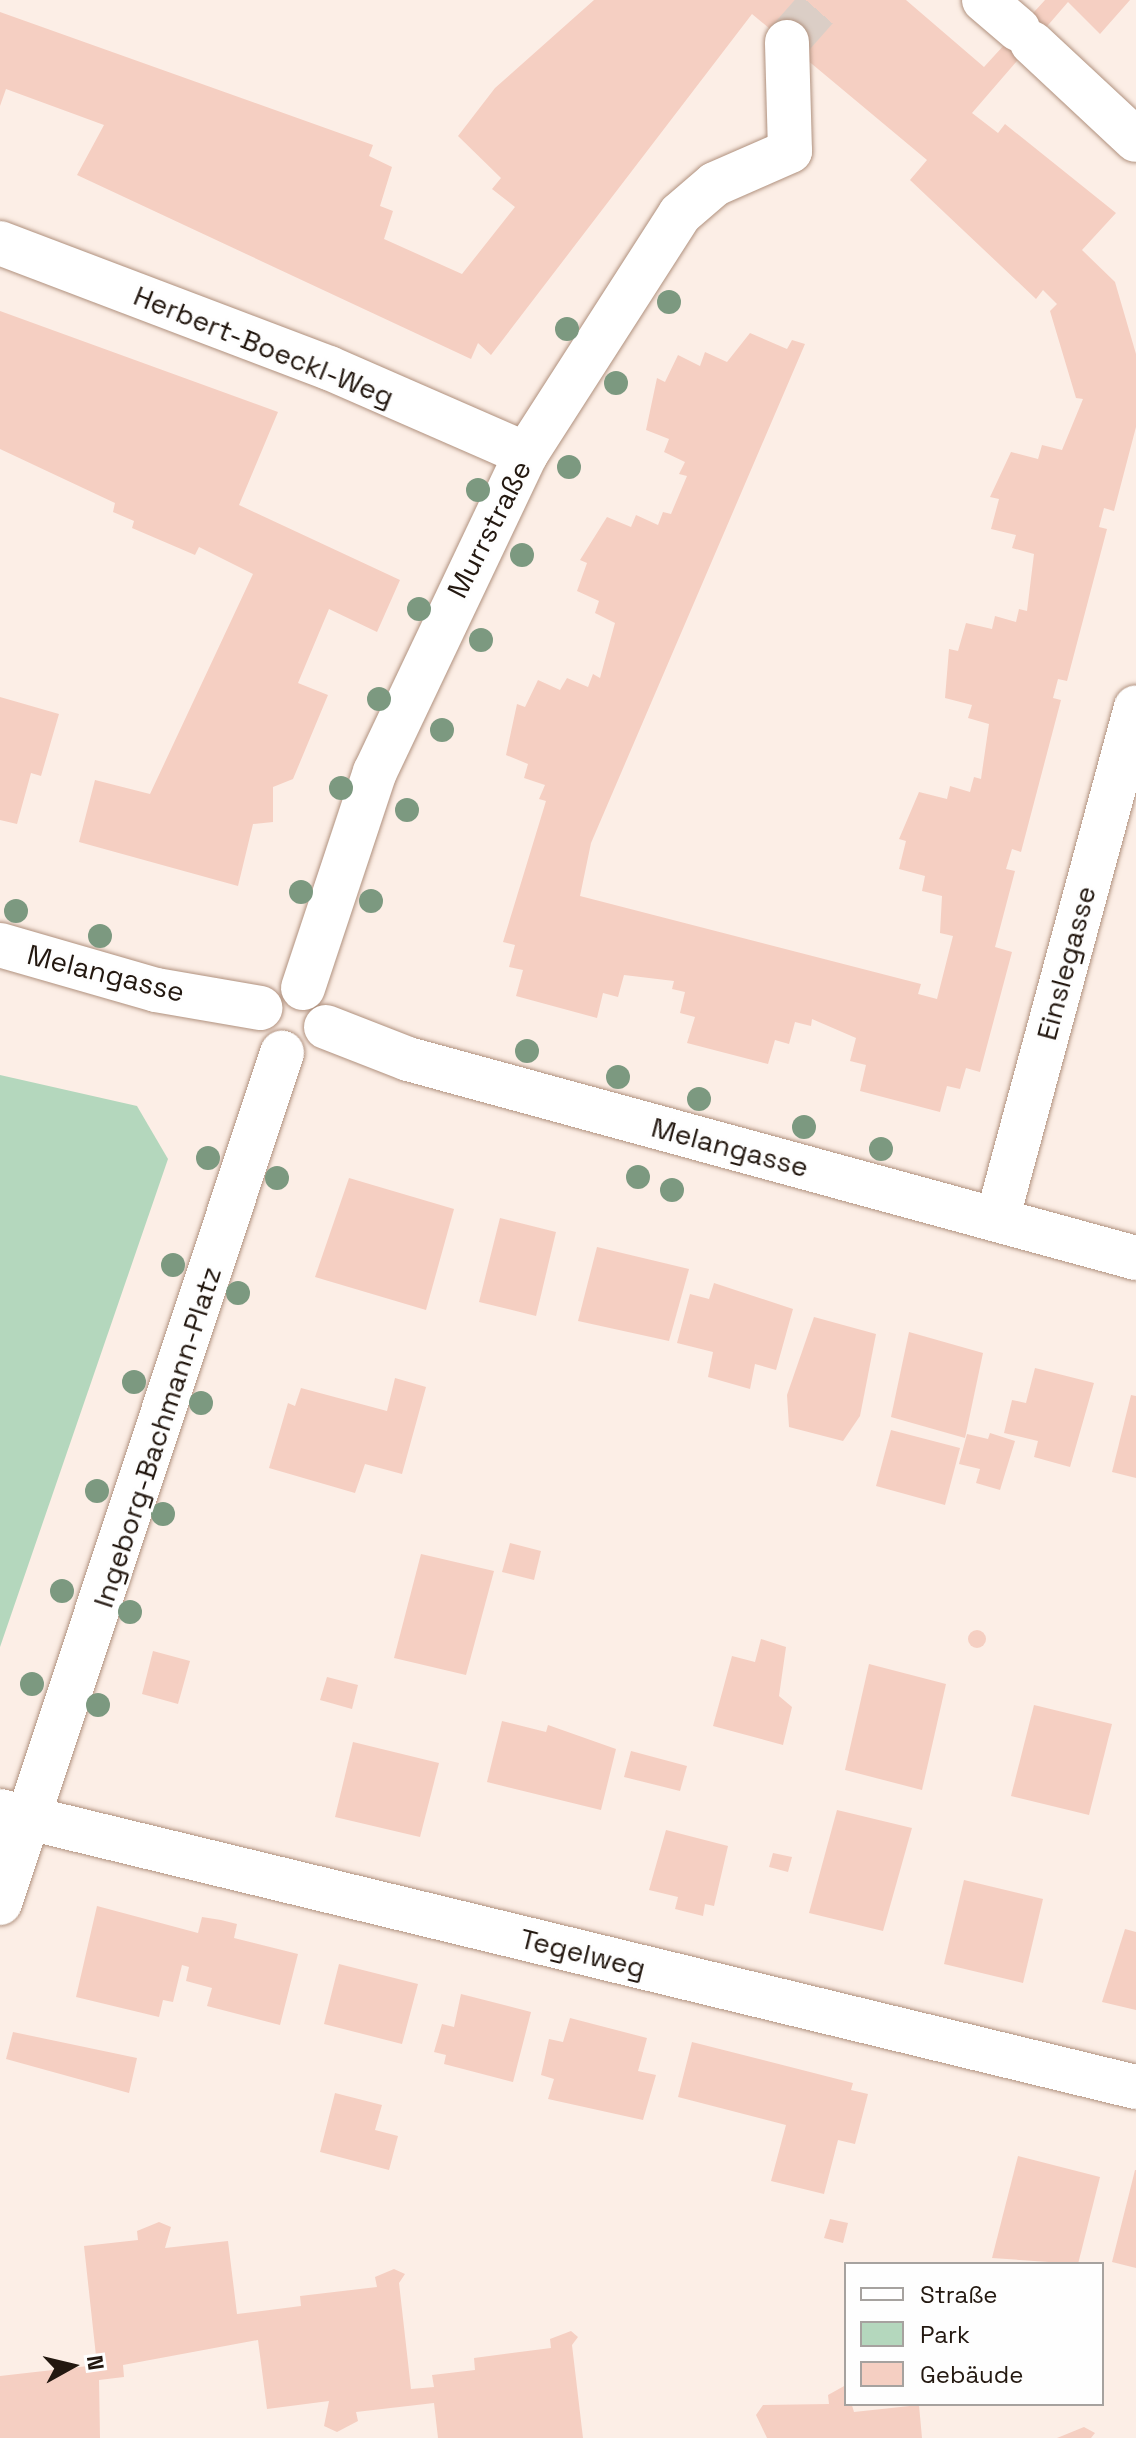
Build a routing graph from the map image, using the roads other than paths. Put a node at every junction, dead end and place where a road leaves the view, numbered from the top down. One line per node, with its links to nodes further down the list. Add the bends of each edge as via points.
1 (984, 0): 3 (street)
2 (787, 42): 5 (street, Murrstraße, via 790,151 715,184 680,214)
3 (1136, 140)
4 (0, 243): 5 (street, Herbert-Boeckl-Weg, via 329,368)
5 (526, 454): 8 (street, Murrstraße, via 375,772)
6 (1136, 707): 12 (street, Einslegasse)
7 (0, 945): 9 (street, Melangasse, via 156,990)
8 (303, 988): 9 (street, via 282,988); 10 (street, via 324,1008)
9 (260, 1008): 11 (street, via 264,1040)
10 (326, 1027): 11 (street, via 314,1047); 12 (street, Melangasse, via 408,1059)
11 (282, 1053): 14 (street, Ingeborg-Bachmann-Platz)
12 (997, 1220): 13 (street, Melangasse)
13 (1136, 1258)
14 (14, 1815): 15 (street, Ingeborg-Bachmann-Platz); 16 (street, Tegelweg)
15 (0, 1903)
16 (1136, 2087)

